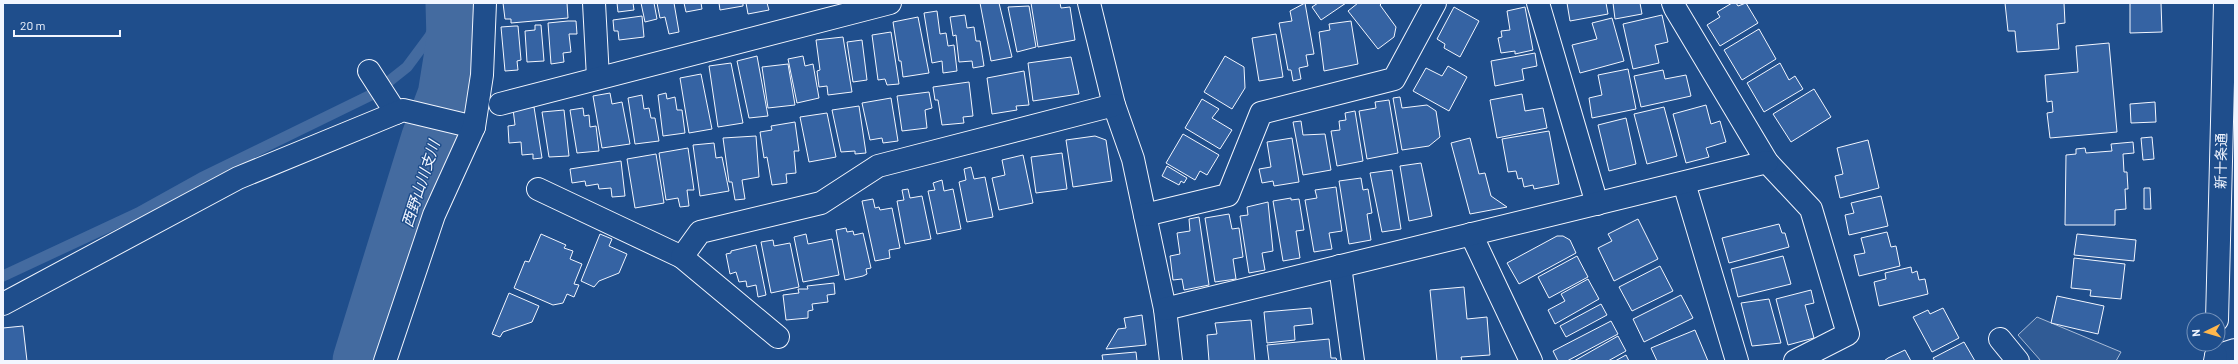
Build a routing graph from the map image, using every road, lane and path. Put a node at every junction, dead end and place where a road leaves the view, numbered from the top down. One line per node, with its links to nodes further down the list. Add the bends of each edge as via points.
1 (485, 3): 14 (street, via 482,76)
2 (594, 3): 10 (street)
3 (890, 3): 10 (street)
4 (1089, 3): 12 (street)
5 (1435, 3): 19 (street, via 1394,79 1261,113 1228,195)
6 (1538, 3): 18 (street)
7 (1673, 3): 15 (street)
8 (2225, 3): 25 (street, 新十条通)
9 (369, 71): 13 (street)
10 (598, 78): 11 (street)
11 (500, 104)
12 (1114, 104): 19 (street, via 1133,159); 21 (street, via 878,166 821,204 700,232)
13 (396, 113): 14 (street, via 403,110); 23 (street, via 238,178)
14 (474, 127): 28 (street, via 434,215)
15 (1767, 162): 16 (street); 33 (street, via 1811,208 1848,334)
16 (1684, 183): 18 (street); 32 (street)
17 (538, 189): 21 (street)
18 (1597, 204): 20 (street)
19 (1145, 215): 24 (street)
20 (1471, 234): 22 (street); 31 (street)
21 (682, 257): 26 (street)
22 (1340, 266): 24 (street); 30 (street)
23 (3, 304)
24 (1165, 309): 29 (street)
25 (2217, 312)
26 (778, 337)
27 (2000, 339): 34 (street)
28 (385, 361)
29 (1171, 361)
30 (1353, 361)
31 (1531, 361)
32 (1737, 361)
33 (1795, 361)
34 (2018, 361)

